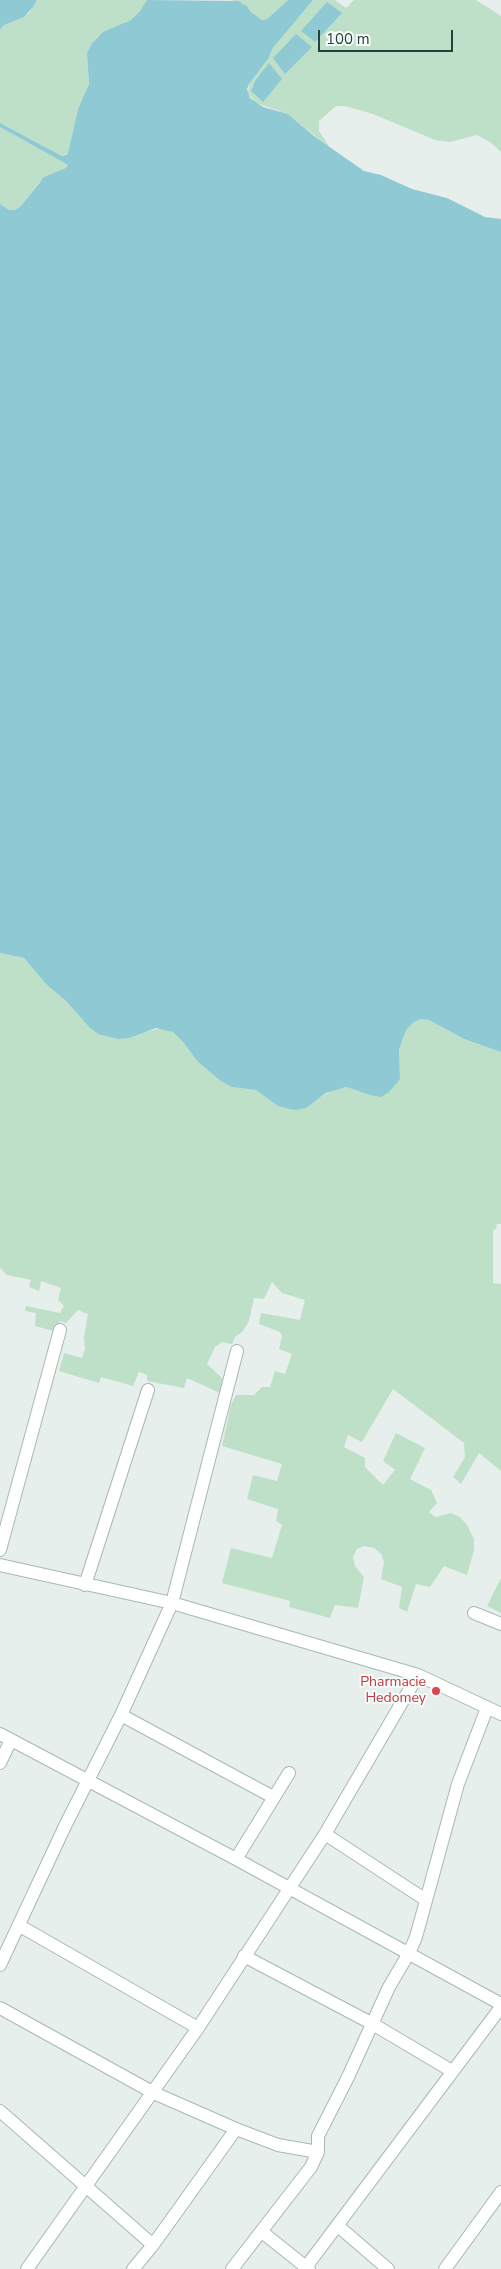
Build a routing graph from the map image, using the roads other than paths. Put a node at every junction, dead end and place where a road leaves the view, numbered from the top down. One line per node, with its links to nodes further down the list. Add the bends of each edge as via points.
1 (60, 1330): 4 (street)
2 (237, 1351): 7 (street)
3 (148, 1390): 6 (street)
4 (0, 1550)
5 (0, 1565): 6 (street)
6 (85, 1585): 7 (street)
7 (172, 1603): 10 (street); 13 (street)
8 (474, 1613): 9 (street)
9 (501, 1624)
10 (418, 1676): 11 (street); 19 (street)
11 (487, 1708): 12 (street); 22 (street, via 458,1784)
12 (501, 1714)
13 (121, 1715): 17 (street); 18 (street)
14 (6, 1737): 15 (street); 17 (street)
15 (0, 1763)
16 (289, 1773): 18 (street)
17 (88, 1780): 20 (street); 23 (street)
18 (274, 1797): 20 (street)
19 (325, 1834): 21 (street); 22 (street)
20 (236, 1858): 21 (street)
21 (289, 1888): 24 (street); 25 (street)
22 (426, 1900): 24 (street)
23 (20, 1926): 26 (street); 30 (street)
24 (410, 1953): 27 (street); 29 (street)
25 (244, 1956): 29 (street); 30 (street)
26 (0, 1965)
27 (501, 2005): 31 (street)
28 (0, 2008): 32 (street)
29 (371, 2023): 31 (street); 35 (street, via 318,2136)
30 (198, 2028): 32 (street)
31 (452, 2071): 38 (street)
32 (154, 2092): 34 (street); 36 (street)
33 (0, 2111): 36 (street)
34 (236, 2129): 35 (street, via 278,2145); 40 (street)
35 (318, 2152): 39 (street, via 311,2167)
36 (87, 2187): 40 (street); 42 (street)
37 (501, 2192): 46 (street)
38 (338, 2226): 41 (street); 45 (street)
39 (262, 2232): 41 (street); 44 (street)
40 (153, 2245): 43 (street)
41 (306, 2268)
42 (27, 2269)
43 (133, 2269)
44 (232, 2269)
45 (388, 2269)
46 (445, 2269)

